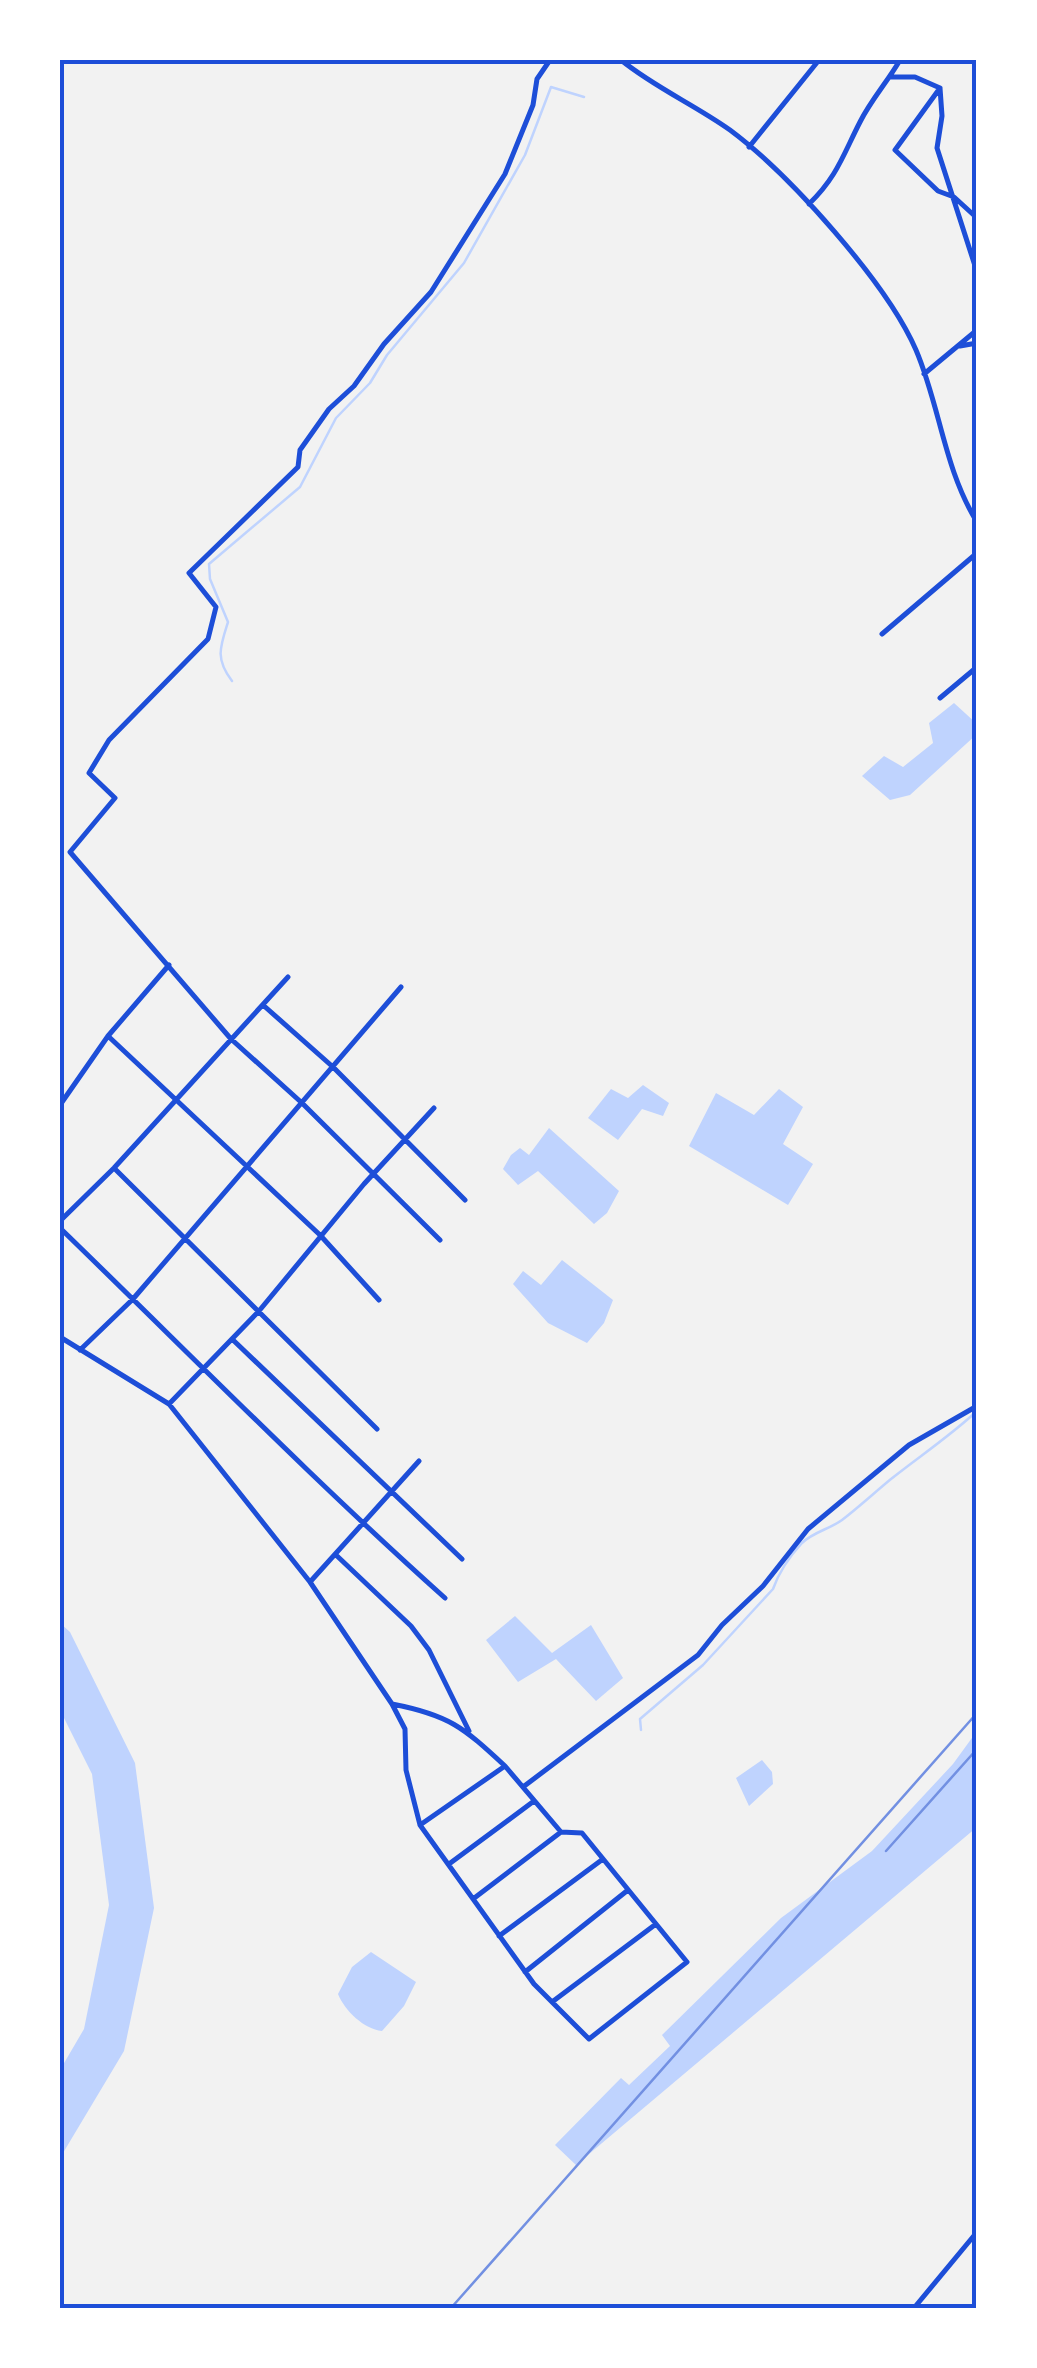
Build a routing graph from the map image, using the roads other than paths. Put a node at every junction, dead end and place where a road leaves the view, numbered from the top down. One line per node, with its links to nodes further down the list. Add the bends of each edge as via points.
1 (550, 60): 21 (street, via 536,79 533,105 505,174 431,292 329,409 300,450 298,467 188,574 216,608 208,639 109,740 88,773 115,798 70,852)
2 (621, 60): 7 (street)
3 (820, 60): 7 (street)
4 (900, 60): 5 (street)
5 (890, 77): 6 (street, via 916,77); 9 (street, via 861,118 841,166)
6 (940, 88): 8 (street, via 938,148); 8 (street, via 895,150 938,191)
7 (749, 147): 9 (street)
8 (954, 197): 10 (street); 11 (street)
9 (809, 204): 15 (street, via 888,302)
10 (977, 218)
11 (977, 272)
12 (977, 330): 14 (street)
13 (977, 343): 14 (street)
14 (958, 346): 15 (street)
15 (924, 374): 16 (street, via 961,496)
16 (977, 522)
17 (977, 553): 18 (street)
18 (882, 634)
19 (977, 666): 20 (street)
20 (940, 698)
21 (169, 966): 25 (street); 26 (street)
22 (288, 977): 24 (street)
23 (401, 987): 27 (street)
24 (263, 1005): 26 (street); 27 (street)
25 (108, 1036): 28 (street); 30 (street)
26 (232, 1039): 28 (street); 29 (street)
27 (333, 1067): 29 (street); 32 (street)
28 (176, 1100): 33 (street); 34 (street)
29 (302, 1103): 34 (street); 35 (street)
30 (60, 1106)
31 (434, 1108): 32 (street)
32 (406, 1140): 35 (street); 36 (street)
33 (114, 1168): 37 (street); 39 (street)
34 (246, 1168): 38 (street); 39 (street)
35 (373, 1174): 38 (street); 40 (street)
36 (466, 1200)
37 (60, 1224): 41 (street)
38 (320, 1235): 42 (street); 43 (street)
39 (185, 1240): 41 (street); 43 (street)
40 (440, 1240)
41 (133, 1299): 46 (street); 47 (street)
42 (379, 1300)
43 (260, 1311): 45 (street); 50 (street)
44 (60, 1337): 46 (street)
45 (232, 1339): 47 (street); 52 (street)
46 (80, 1350): 48 (street)
47 (201, 1370): 48 (street); 53 (street)
48 (169, 1404): 56 (street)
49 (977, 1406): 61 (street, via 908,1445 836,1505 698,1655)
50 (377, 1429)
51 (419, 1460): 52 (street)
52 (393, 1490): 53 (street); 55 (street)
53 (362, 1524): 54 (street); 57 (street)
54 (336, 1554): 56 (street); 59 (street, via 430,1650)
55 (462, 1559)
56 (310, 1582): 58 (street)
57 (445, 1598)
58 (392, 1704): 59 (street, via 434,1712); 63 (street, via 405,1728 406,1770)
59 (470, 1734): 60 (street)
60 (505, 1766): 61 (street); 63 (street)
61 (524, 1788): 62 (street)
62 (534, 1800): 64 (street); 66 (street)
63 (420, 1825): 66 (street)
64 (561, 1832): 65 (street, via 582,1833); 68 (street)
65 (603, 1859): 67 (street); 70 (street)
66 (448, 1864): 68 (street)
67 (628, 1890): 69 (street); 71 (street)
68 (473, 1899): 70 (street)
69 (656, 1924): 72 (street); 72 (street, via 687,1962 589,2039)
70 (499, 1936): 71 (street)
71 (525, 1972): 72 (street)
72 (552, 2002)
73 (977, 2232): 74 (street)
74 (914, 2308)

